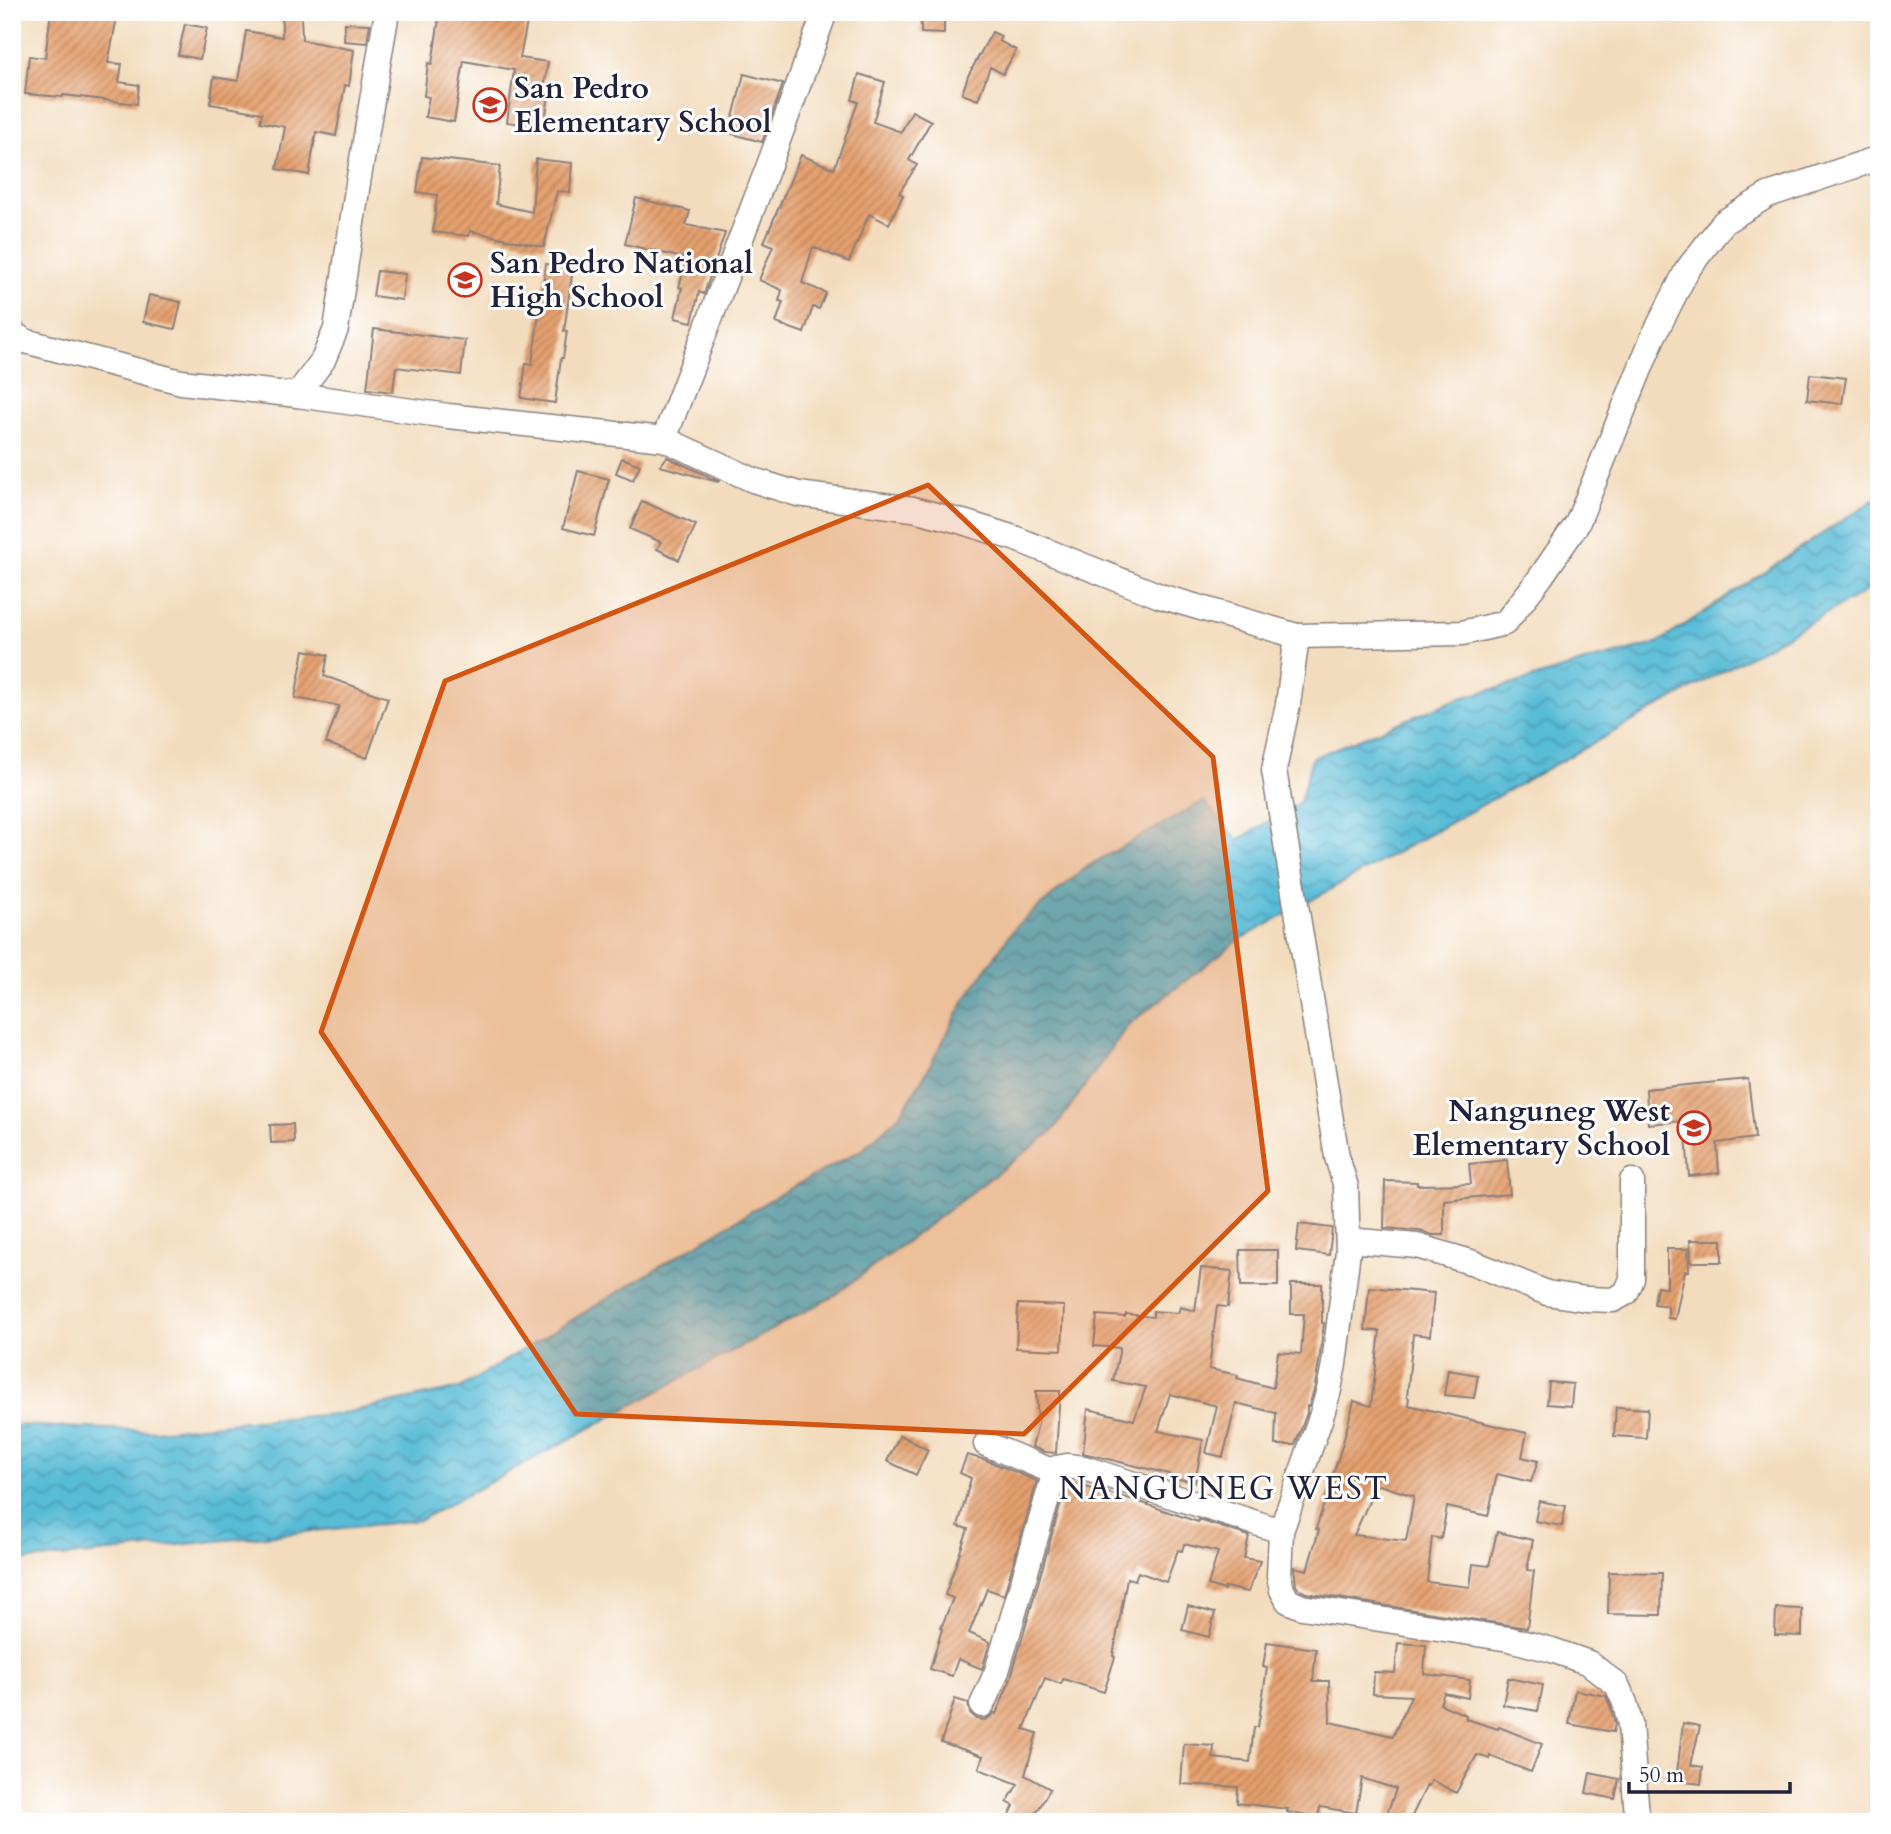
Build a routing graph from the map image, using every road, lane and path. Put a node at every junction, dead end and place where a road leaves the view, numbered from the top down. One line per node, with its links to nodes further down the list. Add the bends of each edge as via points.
1 (387, 12): 5 (street, via 336,329 323,360)
2 (825, 12): 6 (street)
3 (1879, 158): 7 (street, via 1768,195 1724,222 1687,270 1654,337 1577,524 1505,623 1462,633)
4 (12, 333): 5 (street, via 24,341 181,382)
5 (297, 395): 6 (street)
6 (664, 439): 7 (street, via 753,480 798,494 913,509 963,522 1160,596)
7 (1297, 636): 9 (street, via 1274,770 1337,1157 1346,1187)
8 (1632, 1181): 9 (street, via 1632,1279 1626,1293 1613,1300 1547,1293 1418,1246)
9 (1348, 1240): 12 (street, via 1329,1390)
10 (986, 1444): 11 (street)
11 (1054, 1472): 12 (street, via 1061,1467 1084,1468); 13 (street, via 997,1671)
12 (1281, 1531): 14 (street, via 1279,1576 1288,1601 1302,1607 1509,1639 1589,1663 1617,1685 1630,1724)
13 (982, 1705)
14 (1639, 1822)

